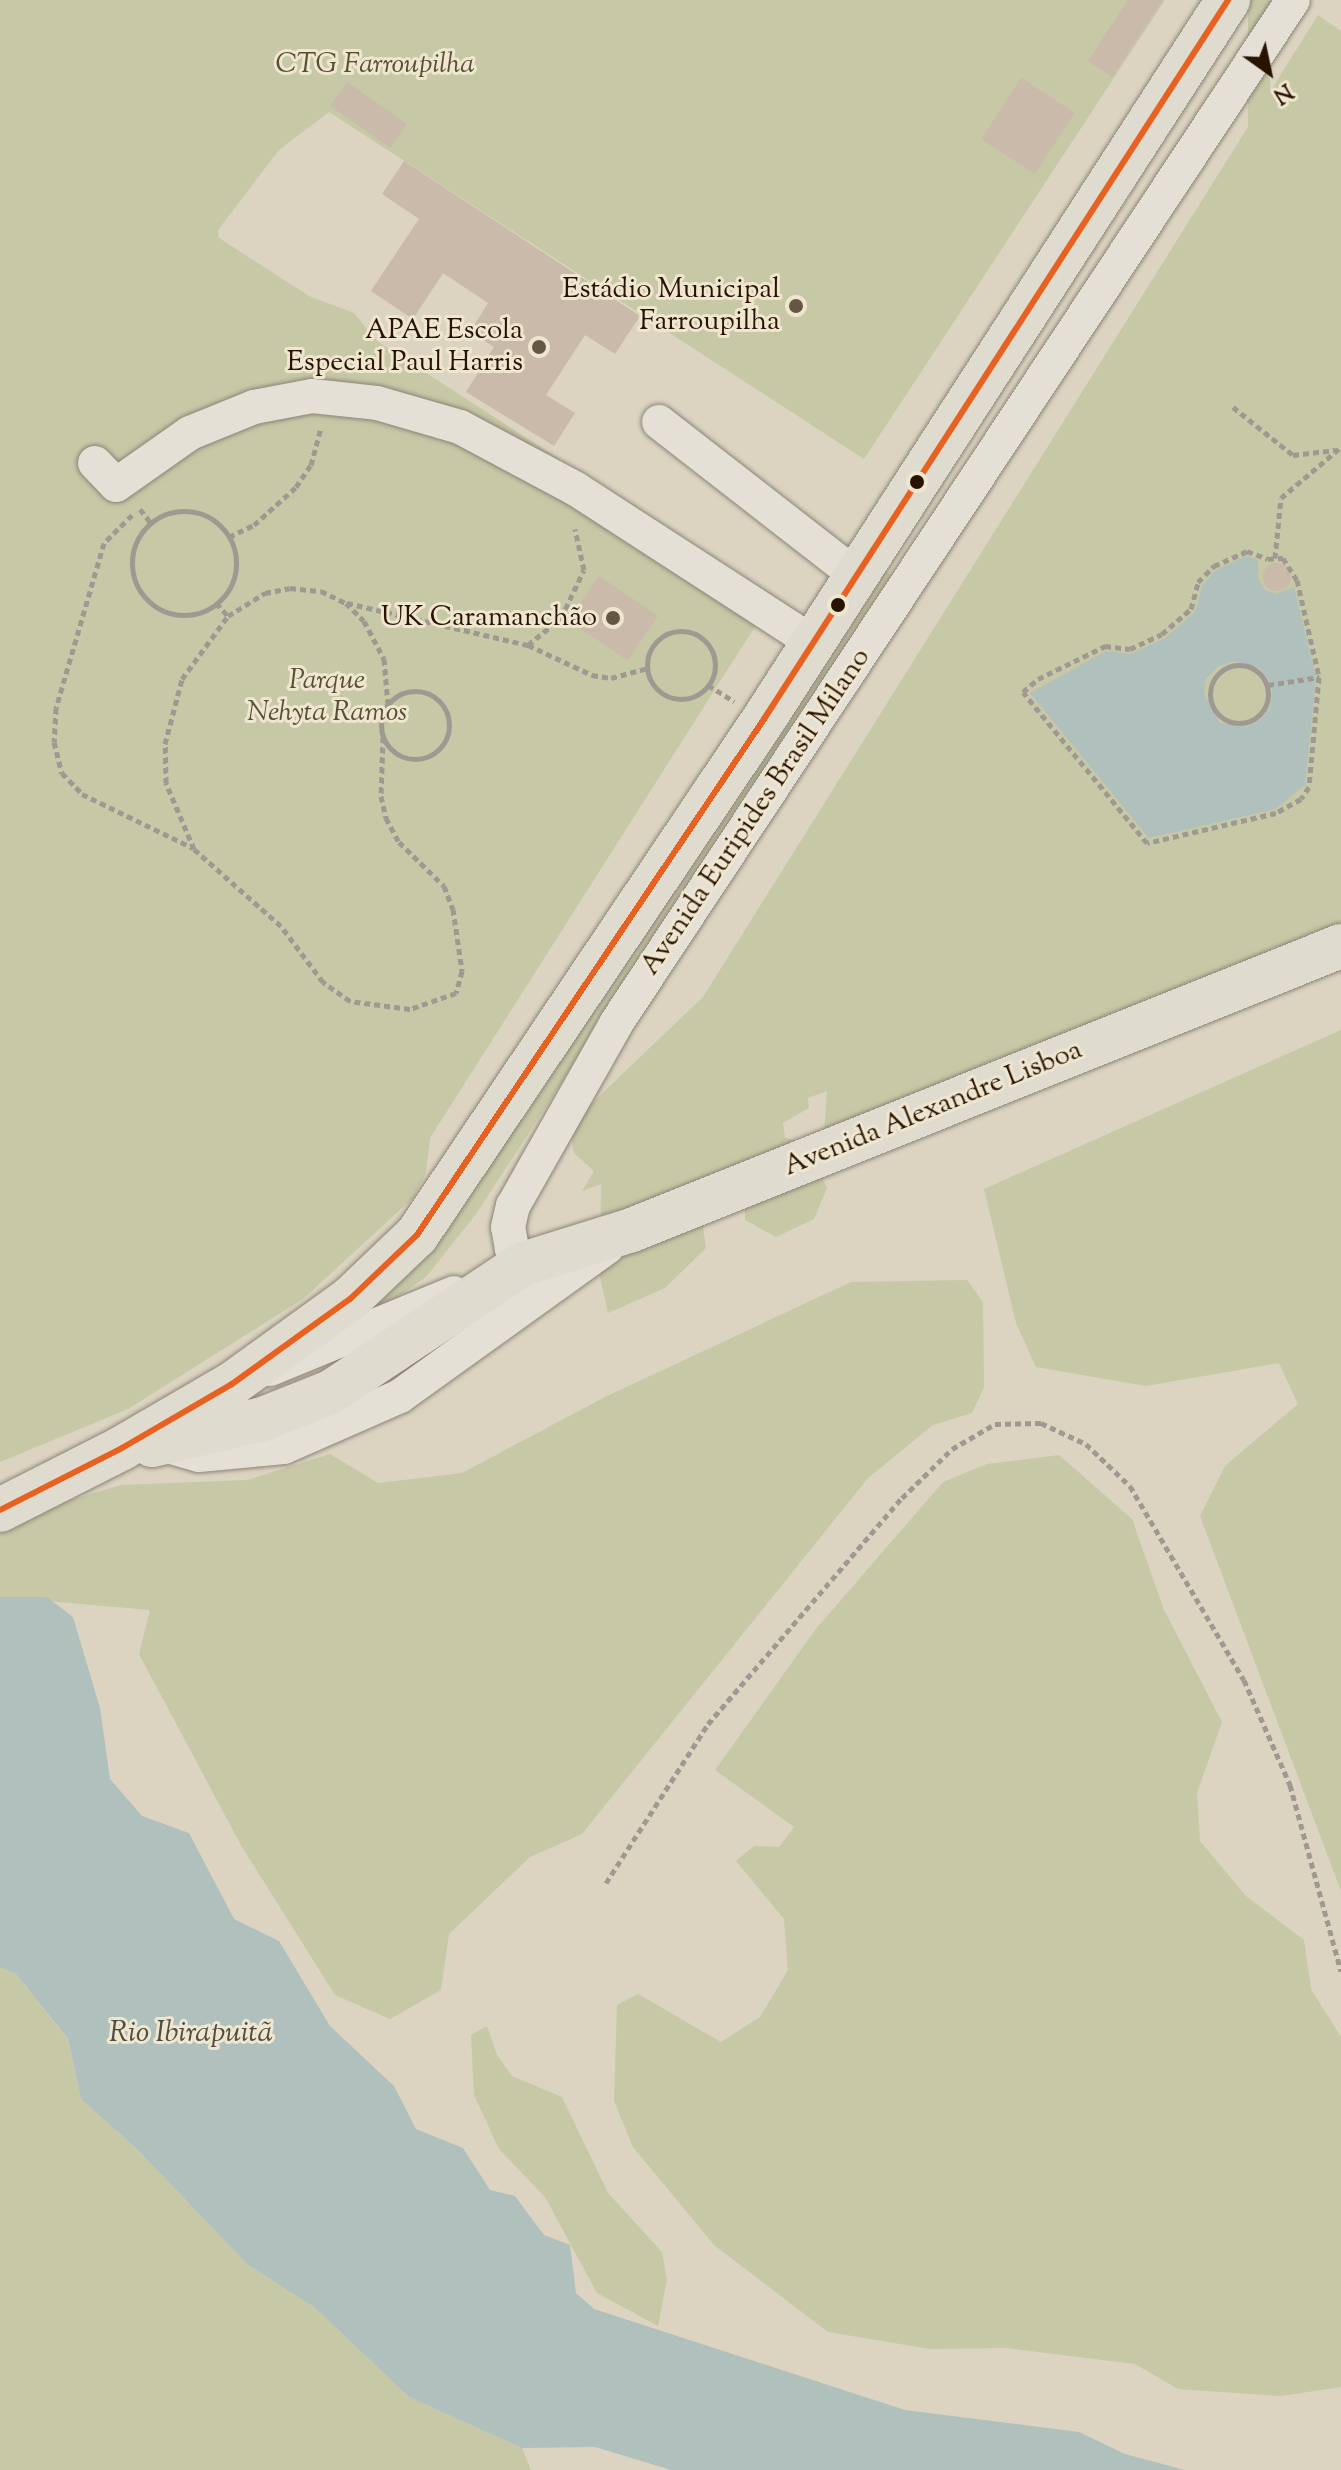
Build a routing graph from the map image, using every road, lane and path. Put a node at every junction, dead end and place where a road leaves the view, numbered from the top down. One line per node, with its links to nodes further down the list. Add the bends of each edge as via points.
1 (1228, 0): 14 (main road, Avenida Euripides Brasil Milano)
2 (1293, 0): 30 (street, Avenida Euripides Brasil Milano, via 617,1022 513,1206 510,1238)
3 (1233, 407): 6 (path, via 1293,455)
4 (309, 421): 12 (path, via 322,420 311,465 296,487 254,525)
5 (659, 422): 14 (street)
6 (1339, 448): 13 (path, via 1281,498)
7 (95, 463): 18 (street, via 116,485 190,433 254,407 312,396 377,403 460,427 576,489)
8 (147, 503): 9 (path)
9 (140, 509): 11 (path); 27 (path, via 104,543 56,708 54,742 62,773 82,794)
10 (569, 522): 19 (path, via 579,534 584,570 561,618)
11 (151, 523): 12 (path, via 183,511 200,513); 15 (path, via 139,536 132,560 136,585 146,599 176,615)
12 (229, 537): 15 (path, via 236,567 232,583)
13 (1275, 558): 21 (path, via 1293,568); 21 (path, via 1247,551 1214,566 1198,582 1191,609 1162,634 1130,649 1105,646 1023,692 1147,843 1276,813 1301,799 1316,753)
14 (857, 576): 18 (main road, Avenida Euripides Brasil Milano)
15 (216, 603): 17 (path)
16 (346, 603): 17 (path, via 321,591 290,588 265,593); 19 (path); 25 (path, via 364,621 384,659)
17 (228, 616): 27 (path, via 182,679 165,744 172,804)
18 (814, 643): 31 (main road, Avenida Euripides Brasil Milano, via 417,1235 350,1299)
19 (528, 645): 20 (path, via 592,675 611,678)
20 (648, 668): 22 (path, via 657,689 677,698); 22 (path, via 660,638 691,632 714,654)
21 (1319, 677): 23 (path)
22 (708, 685): 24 (path)
23 (1268, 685): 23 (path, via 1244,665 1234,666 1211,681 1209,694 1223,719 1246,722 1265,706)
24 (734, 701)
25 (388, 705): 26 (path); 26 (path, via 407,692 429,694 446,710 448,733 436,751 416,759 396,753)
26 (383, 737): 27 (path, via 381,796 386,818 399,842 444,886 453,909 462,971 456,993 410,1009 350,1001 323,982 281,926)
27 (194, 849)
28 (1341, 946): 29 (main road, Avenida Alexandre Lisboa)
29 (632, 1230): 30 (main road, Avenida Alexandre Lisboa); 32 (street, via 400,1396 284,1447 199,1455)
30 (523, 1264): 31 (street); 32 (main road, Avenida Euripides Brasil Milano, via 331,1392 263,1419)
31 (232, 1384): 32 (main road, Avenida Euripides Brasil Milano)
32 (141, 1446): 33 (main road, Avenida Euripides Brasil Milano)
33 (0, 1510)
34 (606, 1883): 35 (path, via 708,1724 902,1498 952,1449 995,1424 1041,1423 1086,1444 1130,1486 1244,1680 1290,1785)
35 (1341, 1971)

